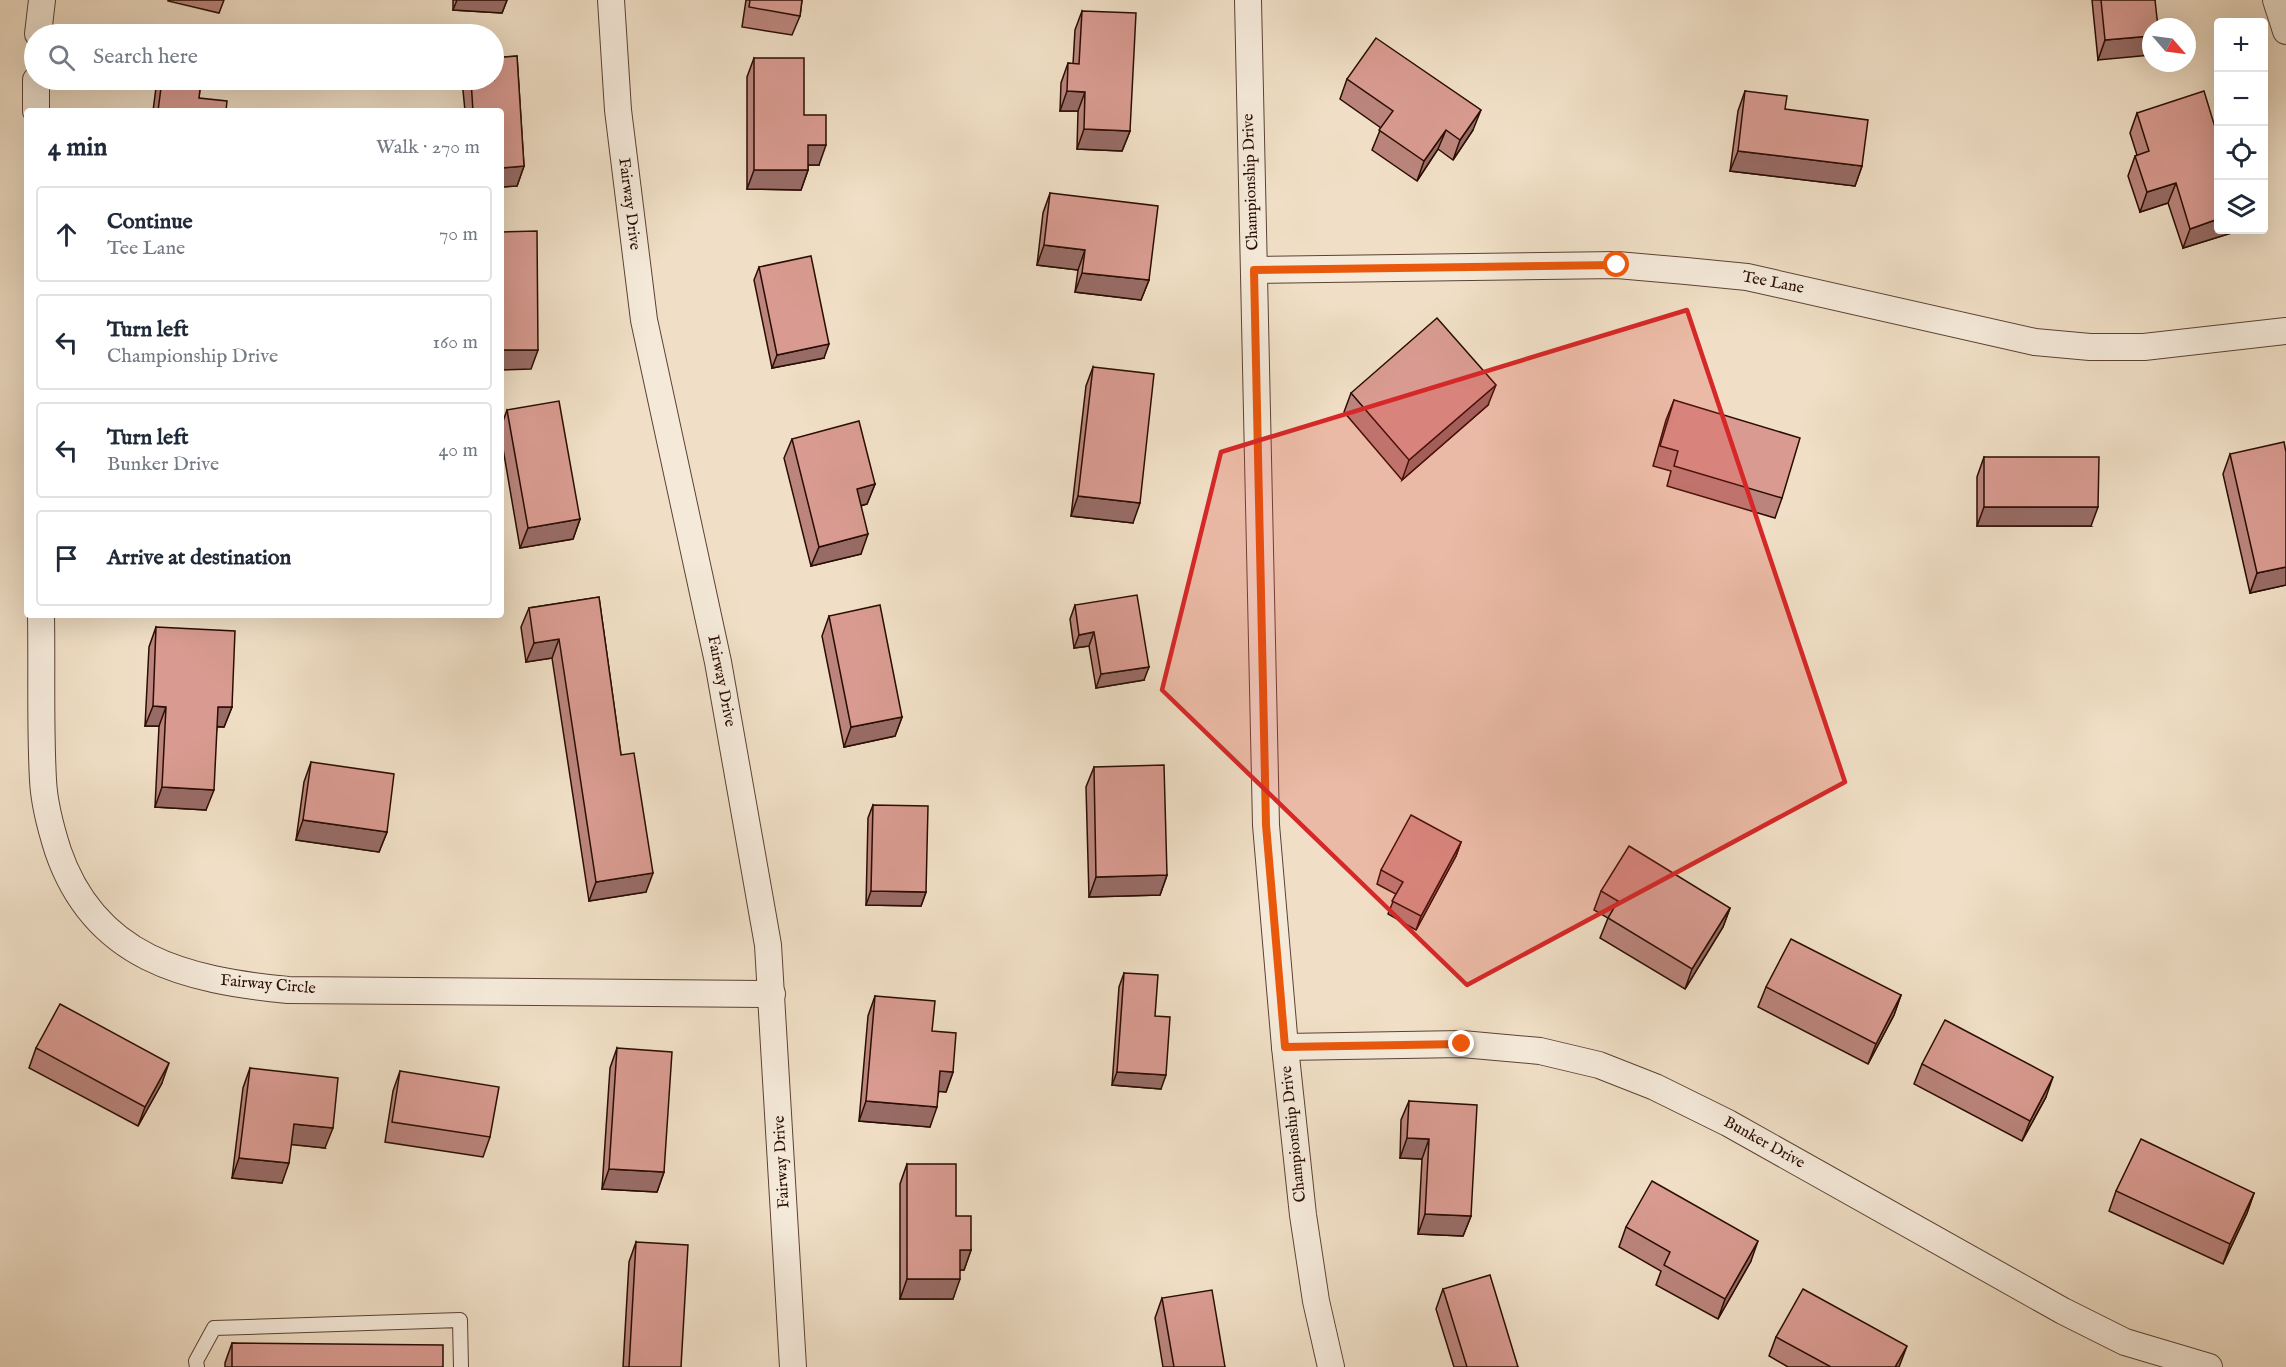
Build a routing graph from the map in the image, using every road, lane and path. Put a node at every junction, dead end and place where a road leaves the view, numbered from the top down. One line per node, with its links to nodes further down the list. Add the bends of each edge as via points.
1 (42, 0): 5 (street)
2 (611, 0): 12 (street, Fairway Drive, via 618,110 644,320 718,662 762,905)
3 (1248, 0): 9 (street, Championship Drive)
4 (2276, 0): 6 (street)
5 (39, 24)
6 (2286, 31)
7 (36, 90): 8 (street)
8 (36, 108)
9 (1254, 270): 10 (street, Tee Lane, via 1617,265 1674,270 1747,277 2035,342 2090,347 2144,347); 13 (street, Championship Drive, via 1266,825)
10 (2286, 331)
11 (41, 618): 12 (street, Fairway Circle, via 43,782 52,833 66,872 94,917 126,945 160,964 211,980 288,990)
12 (772, 994): 16 (street, Fairway Drive)
13 (1285, 1047): 17 (street, Championship Drive, via 1303,1215); 18 (street, Bunker Drive, via 1462,1044 1540,1051 1599,1065 1728,1123 2114,1337)
14 (197, 1367): 15 (lane, via 196,1361 214,1328 460,1320)
15 (462, 1367)
16 (793, 1367)
17 (1331, 1367)
18 (2209, 1367)

